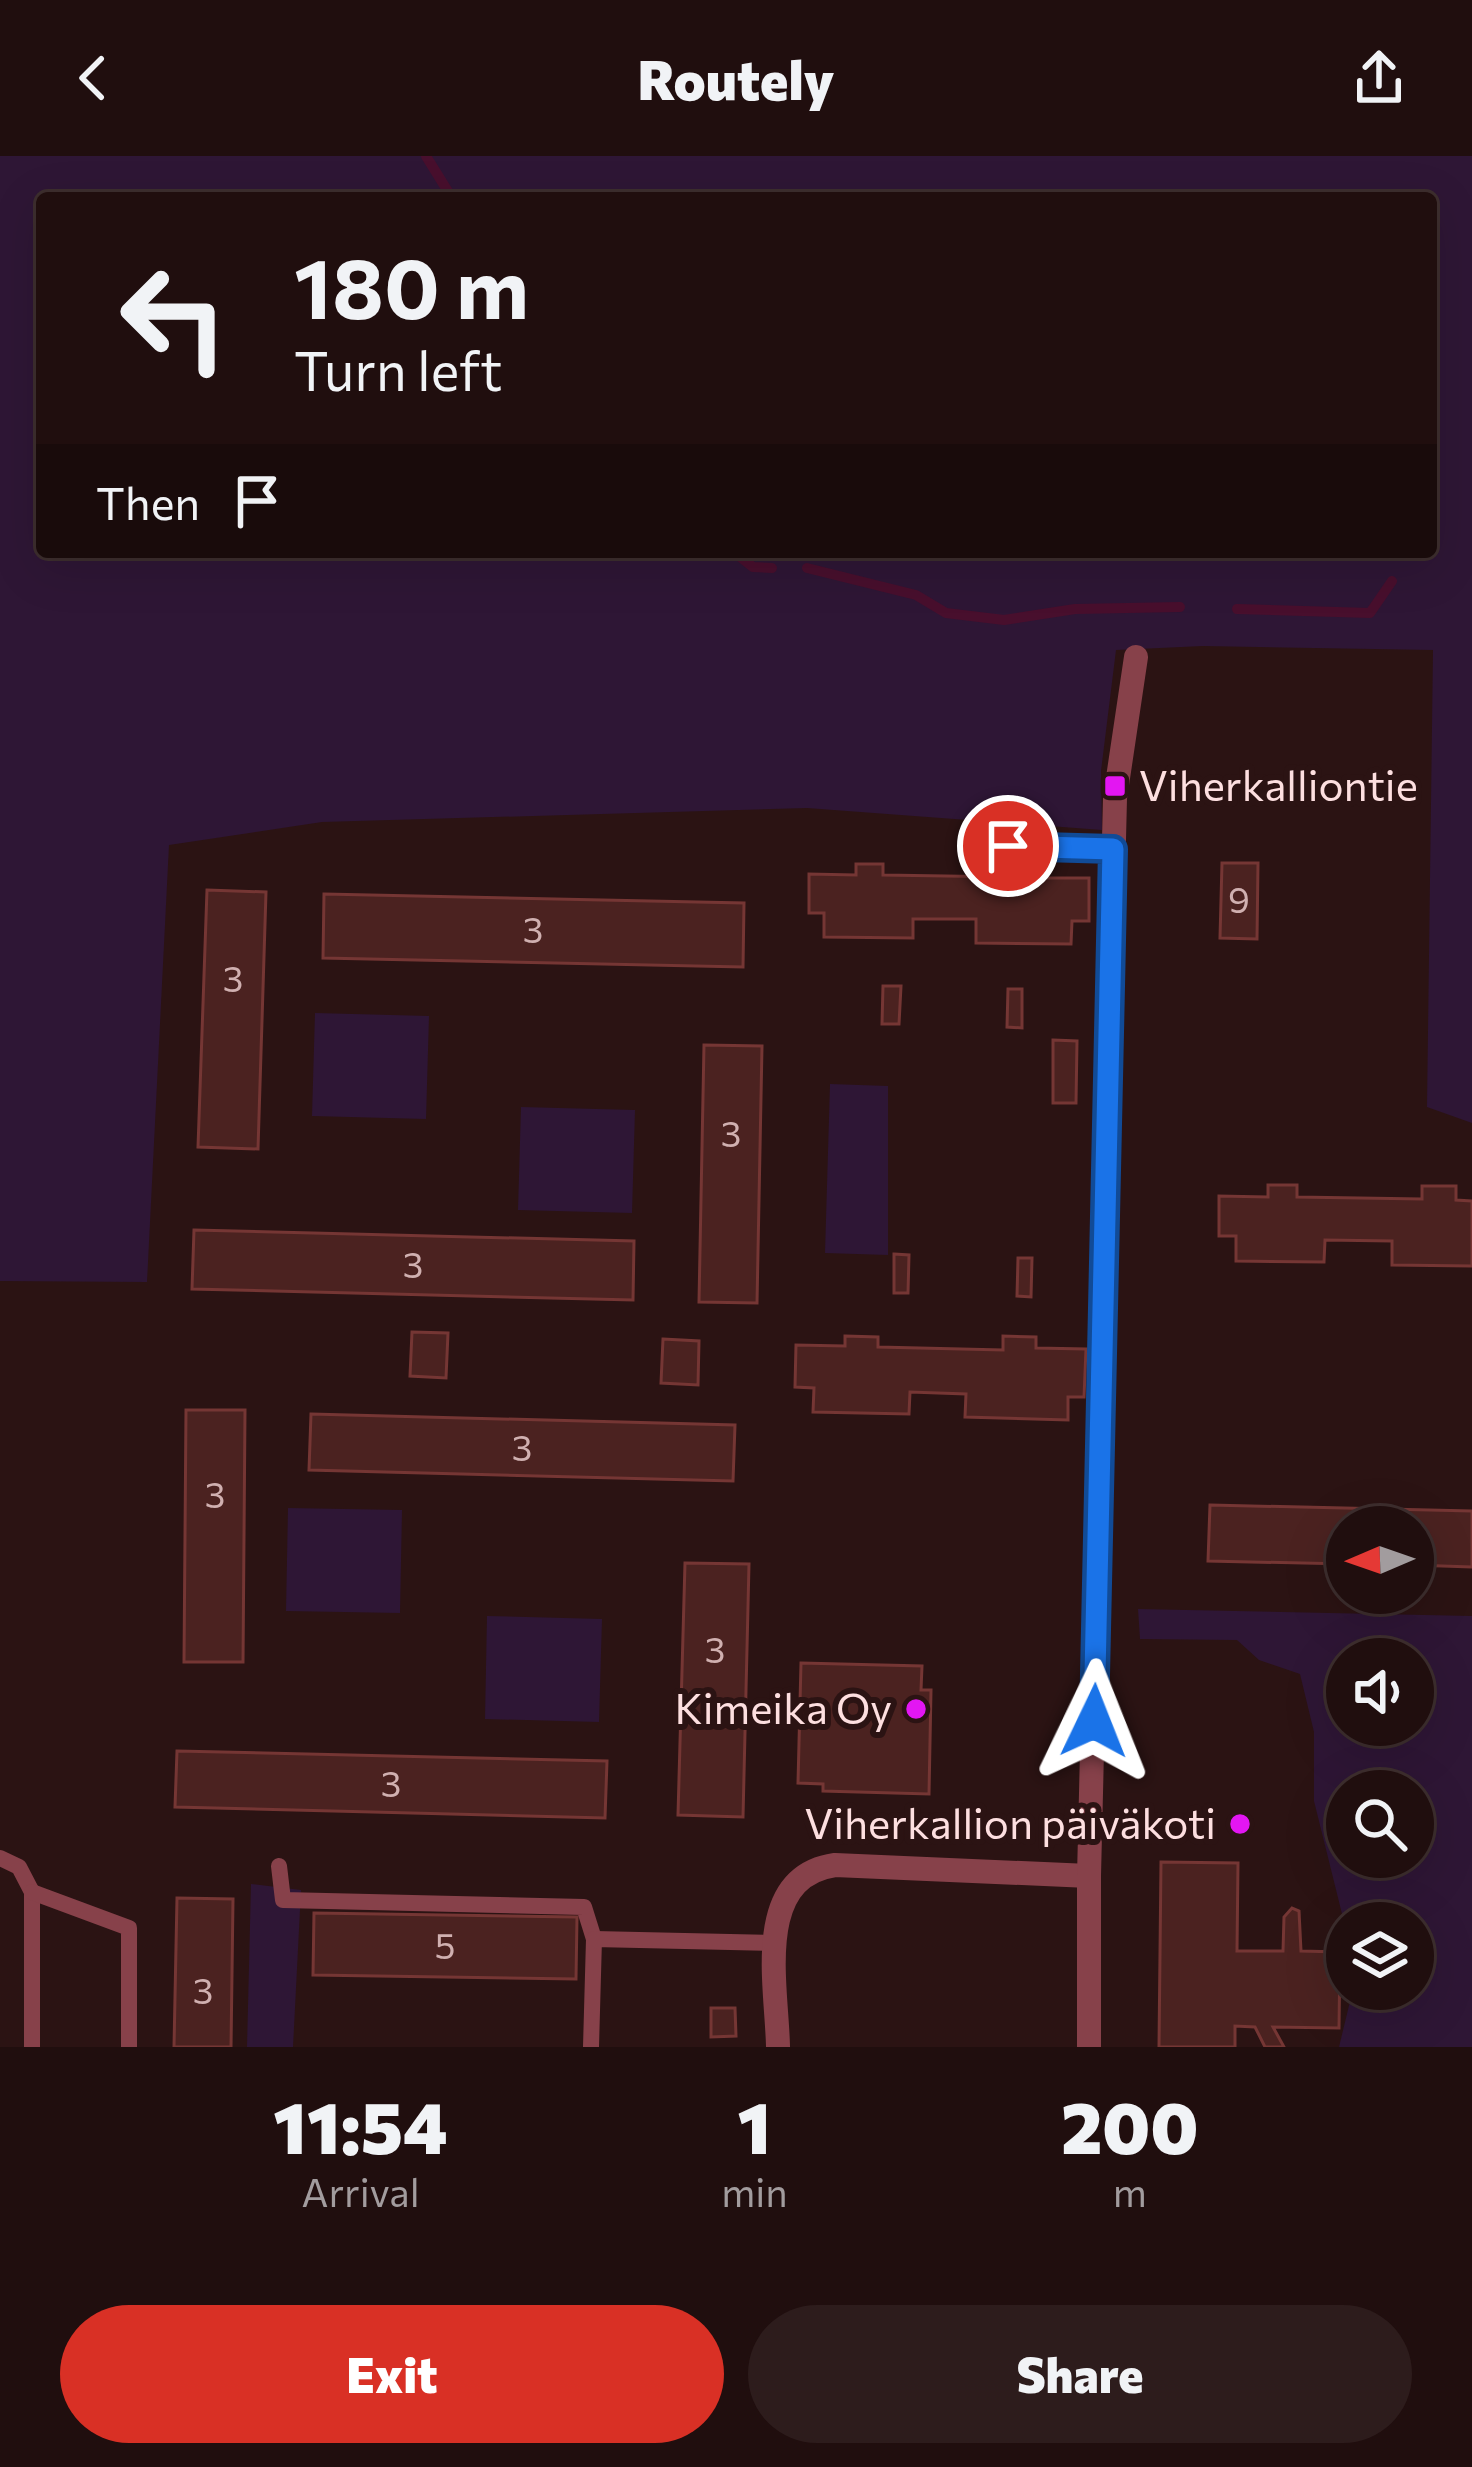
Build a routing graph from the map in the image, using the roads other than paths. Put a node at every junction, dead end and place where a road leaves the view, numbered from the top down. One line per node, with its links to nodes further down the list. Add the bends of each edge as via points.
1 (1136, 657): 3 (street)
2 (1008, 846): 3 (lane)
3 (1113, 849): 6 (street)
4 (0, 1858): 7 (lane, via 19,1867)
5 (279, 1866): 8 (lane, via 283,1900 584,1907)
6 (1089, 1876): 9 (street, via 817,1868 782,1899); 14 (street)
7 (32, 1892): 10 (lane); 11 (lane, via 129,1928)
8 (594, 1939): 9 (lane); 12 (lane)
9 (776, 1942): 13 (street)
10 (32, 2047)
11 (129, 2047)
12 (591, 2047)
13 (778, 2047)
14 (1089, 2047)

